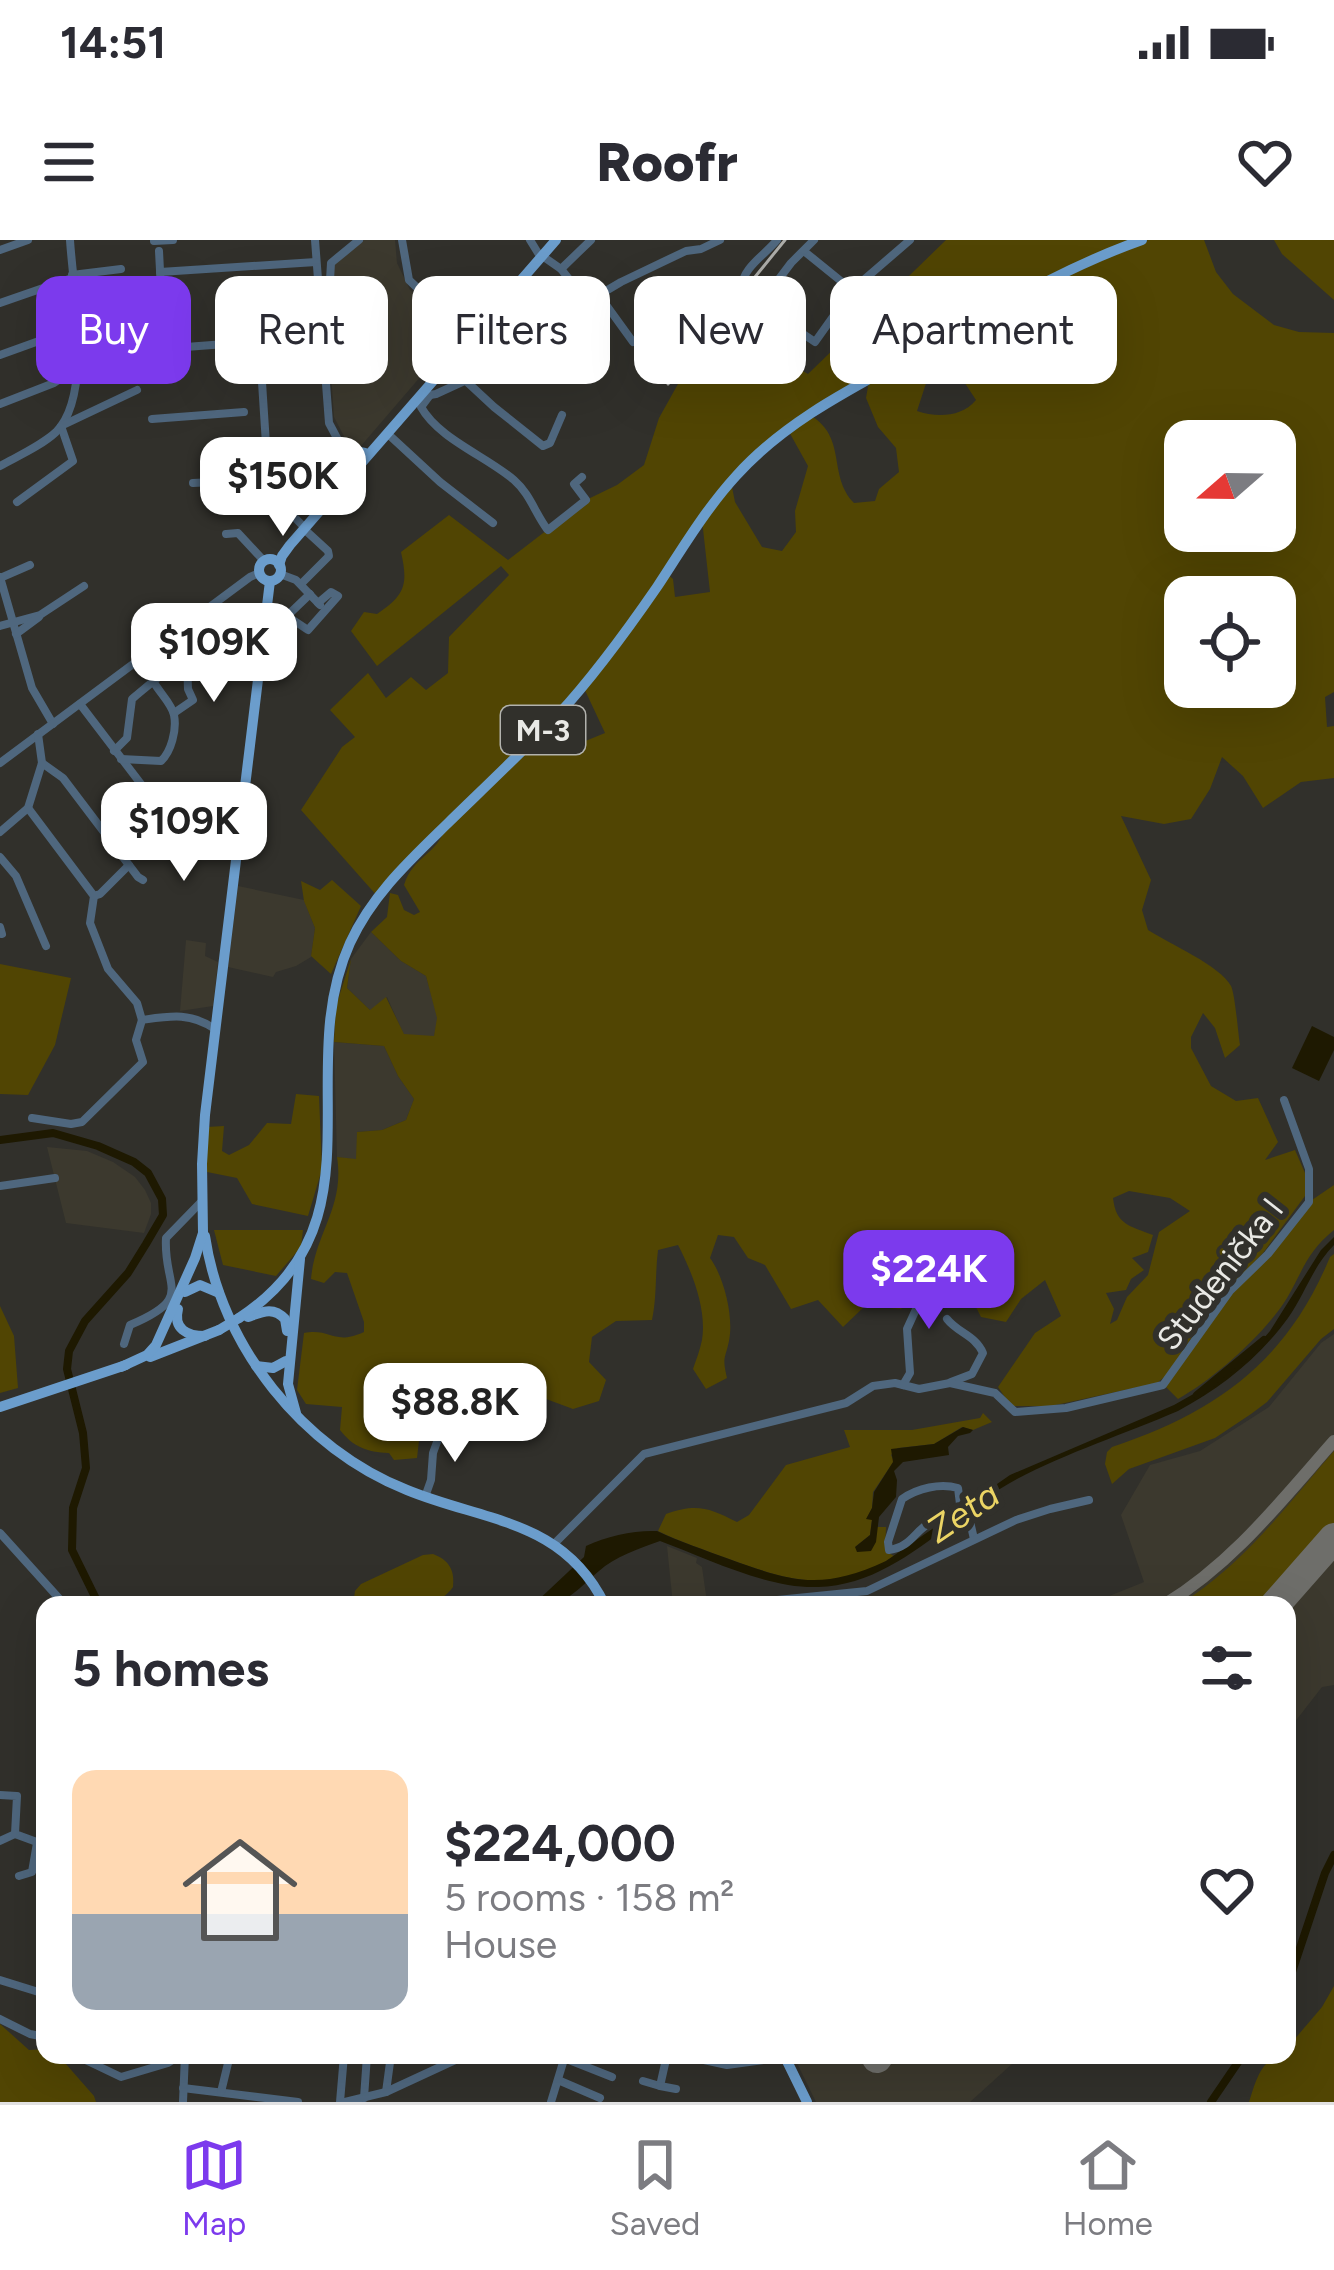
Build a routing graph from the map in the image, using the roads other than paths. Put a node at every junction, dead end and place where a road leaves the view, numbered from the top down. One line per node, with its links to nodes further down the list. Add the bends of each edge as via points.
1 (28, 240): 18 (street)
2 (70, 240): 26 (street)
3 (173, 240): 17 (street)
4 (315, 240): 22 (street)
5 (359, 240): 29 (street, via 331,263)
6 (402, 240): 36 (street)
7 (530, 240): 21 (street)
8 (553, 240): 21 (main road)
9 (591, 240): 24 (street)
10 (678, 240): 19 (street)
11 (720, 240): 16 (street)
12 (777, 240): 32 (street)
13 (814, 240): 20 (street)
14 (910, 240): 35 (street)
15 (1142, 240): 111 (main road, M-3, via 921,350 763,448 583,687 386,886 354,934 334,989 328,1168)
16 (707, 243): 19 (street)
17 (156, 246): 25 (street)
18 (0, 250)
19 (686, 251): 37 (street)
20 (805, 252): 33 (street); 34 (street)
21 (540, 255): 24 (street); 30 (main road)
22 (316, 262): 25 (street); 28 (street)
23 (122, 269): 26 (street)
24 (561, 269): 31 (street)
25 (160, 272): 27 (street)
26 (72, 276)
27 (160, 276)
28 (317, 276)
29 (329, 276)
30 (522, 276)
31 (567, 276)
32 (744, 276)
33 (781, 276)
34 (835, 276)
35 (868, 276)
36 (412, 284)
37 (610, 289)
38 (36, 290): 39 (street)
39 (0, 303)
40 (610, 311): 43 (street)
41 (830, 321): 42 (street, via 815,342)
42 (806, 336)
43 (634, 341)
44 (36, 342): 45 (street)
45 (0, 355)
46 (51, 384): 55 (street)
47 (77, 384): 59 (street)
48 (260, 384): 56 (street)
49 (327, 384): 61 (street, via 329,423)
50 (432, 384): 54 (main road)
51 (456, 384): 54 (street)
52 (469, 384): 57 (street, via 543,446)
53 (137, 390): 59 (street)
54 (425, 393): 60 (main road); 61 (main road); 63 (street, via 422,412 515,482 548,530 586,500 574,484)
55 (0, 404)
56 (255, 412): 58 (street); 64 (street)
57 (562, 415)
58 (152, 418)
59 (61, 427): 62 (street); 66 (street, via 73,461)
60 (388, 434): 61 (main road); 67 (street)
61 (355, 458): 68 (main road)
62 (0, 466)
63 (581, 478)
64 (268, 479): 65 (street); 68 (street, via 271,494)
65 (193, 483)
66 (17, 502)
67 (493, 523)
68 (303, 527): 71 (main road); 73 (street, via 329,556)
69 (226, 534): 71 (street, via 238,532)
70 (30, 565): 72 (street)
71 (271, 569): 73 (street); 76 (street); 80 (main road)
72 (0, 577): 79 (street)
73 (301, 584): 75 (street)
74 (84, 586): 77 (street)
75 (310, 594): 78 (street); 78 (street, via 322,607 306,630)
76 (205, 611): 83 (street, via 205,638); 85 (street)
77 (40, 615): 79 (street); 82 (street)
78 (287, 616): 80 (street)
79 (12, 620): 81 (street); 82 (street)
80 (266, 622): 103 (main road)
81 (0, 626)
82 (16, 634): 87 (street)
83 (188, 660): 84 (street); 86 (street, via 193,700)
84 (153, 681): 86 (street); 89 (street, via 132,699)
85 (80, 704): 87 (street); 89 (street)
86 (174, 713): 89 (street, via 167,758)
87 (52, 724): 88 (street)
88 (38, 734): 90 (street); 91 (street)
89 (117, 754): 92 (street)
90 (0, 763)
91 (42, 763): 93 (street); 98 (street, via 63,778)
92 (145, 790): 94 (street); 94 (street, via 142,835 156,838)
93 (28, 808): 95 (street); 100 (street)
94 (163, 815): 96 (street)
95 (0, 832)
96 (182, 842)
97 (0, 856): 101 (street)
98 (129, 865): 99 (street); 100 (street)
99 (143, 880)
100 (94, 896): 102 (street, via 90,923)
101 (46, 946)
102 (142, 1020): 103 (street, via 182,1014); 105 (street, via 136,1040 143,1062 82,1122)
103 (216, 1030): 108 (main road)
104 (1284, 1100): 123 (street, Studenička I, via 1309,1169 1309,1202 1230,1291 1164,1385 1015,1412 995,1393)
105 (32, 1118)
106 (55, 1178): 107 (street)
107 (0, 1186)
108 (202, 1201): 109 (main road); 119 (street, via 166,1238 168,1301 130,1324)
109 (203, 1227): 112 (main road); 113 (main road)
110 (947, 1251): 125 (street, via 931,1258 910,1319)
111 (300, 1256): 116 (main road, M-3, via 275,1289); 124 (main road)
112 (211, 1266): 113 (main road); 114 (main road); 115 (main road)
113 (188, 1276): 122 (main road, via 155,1348)
114 (185, 1292): 115 (main road, via 202,1285); 118 (main road, via 179,1326)
115 (219, 1293): 116 (main road)
116 (233, 1315): 118 (main road, M-3, bridge); 120 (main road, via 281,1315); 121 (main road)
117 (947, 1319): 123 (street, via 983,1353 972,1373)
118 (214, 1333): 122 (main road, M-3)
119 (124, 1344)
120 (286, 1361): 121 (main road); 126 (main road)
121 (256, 1366): 126 (main road)
122 (121, 1367): 128 (main road, M-3)
123 (950, 1383): 125 (street, Studenička I)
124 (288, 1384): 126 (main road); 129 (main road)
125 (903, 1385): 135 (street, Studenička I, via 873,1386 846,1403 644,1454)
126 (273, 1390): 129 (main road)
127 (460, 1403): 130 (street, via 449,1409)
128 (0, 1407)
129 (297, 1414): 130 (main road, via 362,1467)
130 (425, 1497): 135 (main road, via 515,1524)
131 (1089, 1500): 134 (street)
132 (962, 1507): 132 (street, via 928,1523 890,1550 904,1496 956,1486); 134 (street)
133 (0, 1533): 136 (street)
134 (974, 1539): 138 (street, via 867,1592)
135 (559, 1547): 137 (main road)
136 (57, 1596)
137 (600, 1596)
138 (824, 1596)
139 (0, 1795): 141 (street, via 17,1796)
140 (4, 1815): 141 (street)
141 (14, 1822): 142 (street)
142 (15, 1834): 143 (street); 144 (street)
143 (0, 1841)
144 (36, 1842)
145 (36, 1860): 146 (street, via 32,1872)
146 (19, 1876)
147 (0, 1980): 148 (street)
148 (36, 1991)
149 (0, 2019): 150 (street)
150 (36, 2035)
151 (94, 2064): 152 (street, via 121,2077)
152 (165, 2064)
153 (180, 2064): 167 (street)
154 (228, 2064): 169 (street)
155 (344, 2064): 177 (street)
156 (366, 2064): 171 (street)
157 (388, 2064): 170 (street)
158 (447, 2064): 170 (street)
159 (563, 2064): 164 (street)
160 (583, 2064): 163 (street)
161 (665, 2064): 166 (street)
162 (789, 2064): 178 (main road)
163 (612, 2077)
164 (558, 2080): 172 (street); 174 (street)
165 (644, 2081): 166 (street)
166 (660, 2086): 168 (street)
167 (183, 2088): 169 (street); 175 (street)
168 (676, 2089)
169 (221, 2092): 173 (street)
170 (379, 2096): 171 (street)
171 (364, 2098): 177 (street)
172 (600, 2098)
173 (252, 2099): 176 (street)
174 (554, 2101)
175 (183, 2102)
176 (298, 2102)
177 (342, 2102)
178 (807, 2102)

